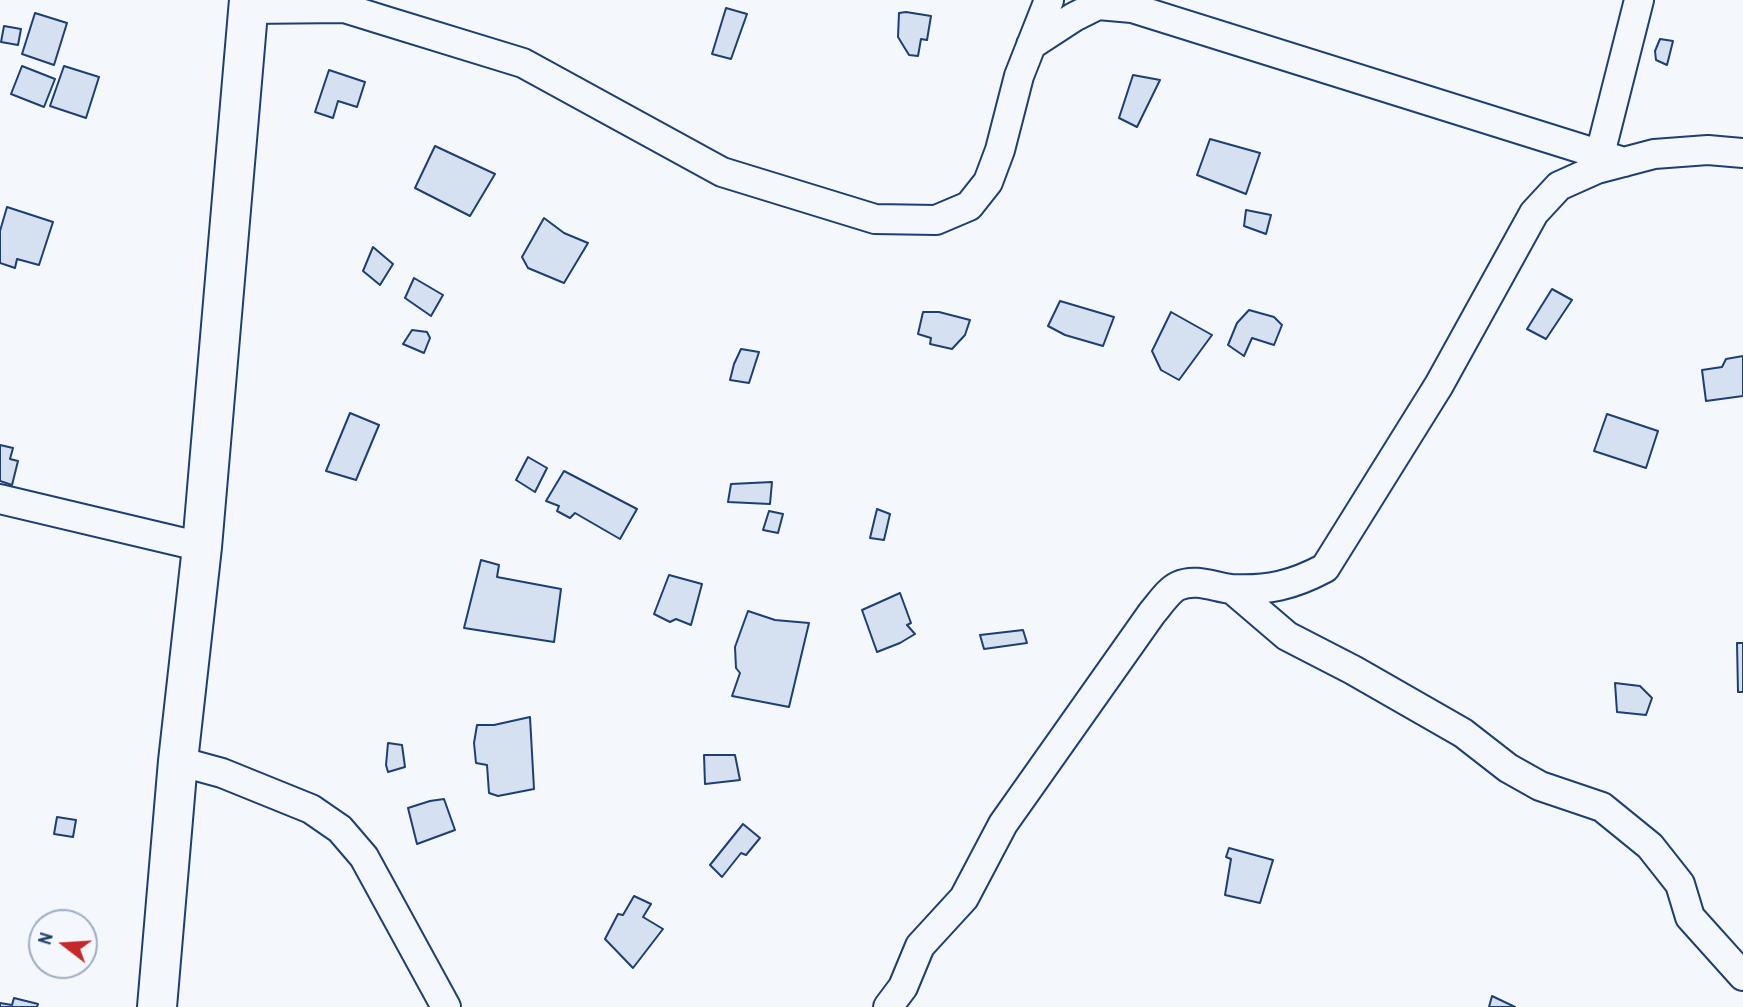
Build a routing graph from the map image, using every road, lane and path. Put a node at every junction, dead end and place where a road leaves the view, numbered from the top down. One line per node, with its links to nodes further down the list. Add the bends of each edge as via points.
1 (1049, 0): 4 (street)
2 (1639, 0): 6 (street)
3 (249, 4): 4 (street, via 344,8 523,64 722,172 874,219 936,220 969,206 988,182); 8 (main road)
4 (1031, 44): 6 (street, via 1098,5 1132,8)
5 (1743, 153): 6 (street, via 1709,150)
6 (1612, 158): 9 (street, via 1559,186 1534,213 1439,385 1325,568 1297,582)
7 (0, 499): 8 (street)
8 (202, 547): 10 (main road)
9 (1231, 589): 11 (street, via 1287,636 1463,733 1519,774 1602,807 1650,846 1680,884 1690,917); 14 (street, via 1199,583 1177,586 1152,613 1003,824 964,898 920,946 903,987)
10 (178, 761): 12 (main road); 13 (street, via 222,773 311,809 340,829 364,857)
11 (1743, 976)
12 (157, 1007)
13 (446, 1007)
14 (888, 1007)

